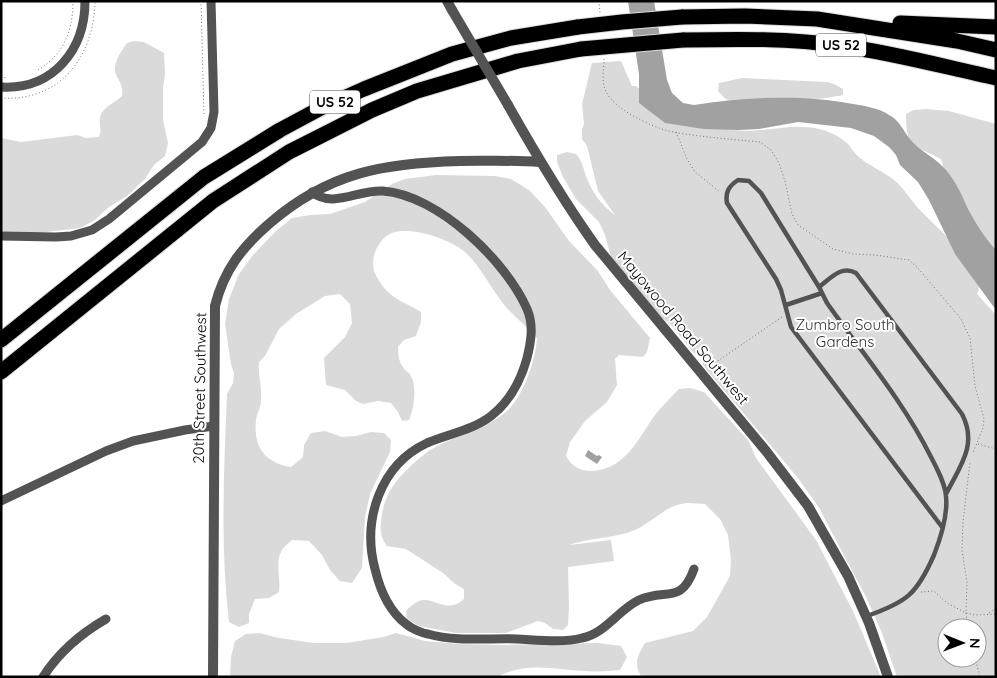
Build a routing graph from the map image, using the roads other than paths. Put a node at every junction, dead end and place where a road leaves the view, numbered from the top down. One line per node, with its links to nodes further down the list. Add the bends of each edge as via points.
1 (85, 1): 9 (street, via 80,37 64,62 36,82)
2 (212, 1): 13 (street, via 214,112 211,128 202,142 92,230 56,237)
3 (450, 5): 11 (street, Mayowood Road Southwest, bridge)
4 (817, 19): 5 (highway); 6 (highway, US 52, via 948,39); 17 (highway, US 52, bridge, via 745,16 622,22 512,38 452,54 321,108 204,177)
5 (996, 27)
6 (996, 50)
7 (885, 53): 8 (highway, US 52); 10 (highway); 18 (highway, US 52, bridge, via 794,41 683,40 581,49 518,61 417,91 289,152 213,201)
8 (996, 78)
9 (1, 87)
10 (996, 89)
11 (540, 162): 12 (street, 20th Street Southwest, via 405,164 360,172); 24 (street, Mayowood Road Southwest, via 595,245 808,506 848,576)
12 (312, 192): 19 (street, 20th Street Southwest, via 258,233 242,250 220,286 215,306); 23 (street, via 329,199 384,191 403,194 427,204 468,234 495,260 517,291 531,321 531,342 523,369 510,396 500,408 478,424 411,452 395,466 375,503 371,525 374,568 393,611 408,626 428,634 449,637 580,639 596,634 642,599 673,594 685,588)
13 (1, 236)
14 (820, 287): 15 (lane); 16 (lane, via 753,184 738,180 729,187 727,203 776,279); 20 (lane, via 838,272 850,270 856,273 962,414 969,437 967,452)
15 (822, 293): 16 (lane); 20 (lane, via 916,427)
16 (786, 305): 22 (lane, via 791,327)
17 (1, 340)
18 (1, 372)
19 (214, 426): 21 (street, via 133,441); 27 (street, 20th Street Southwest)
20 (946, 494): 22 (lane)
21 (1, 501)
22 (942, 527): 24 (lane, via 937,548 915,590 902,602)
23 (694, 569)
24 (866, 616): 28 (street, Mayowood Road Southwest)
25 (106, 619): 26 (street, via 62,652)
26 (43, 677)
27 (213, 677)
28 (888, 677)

